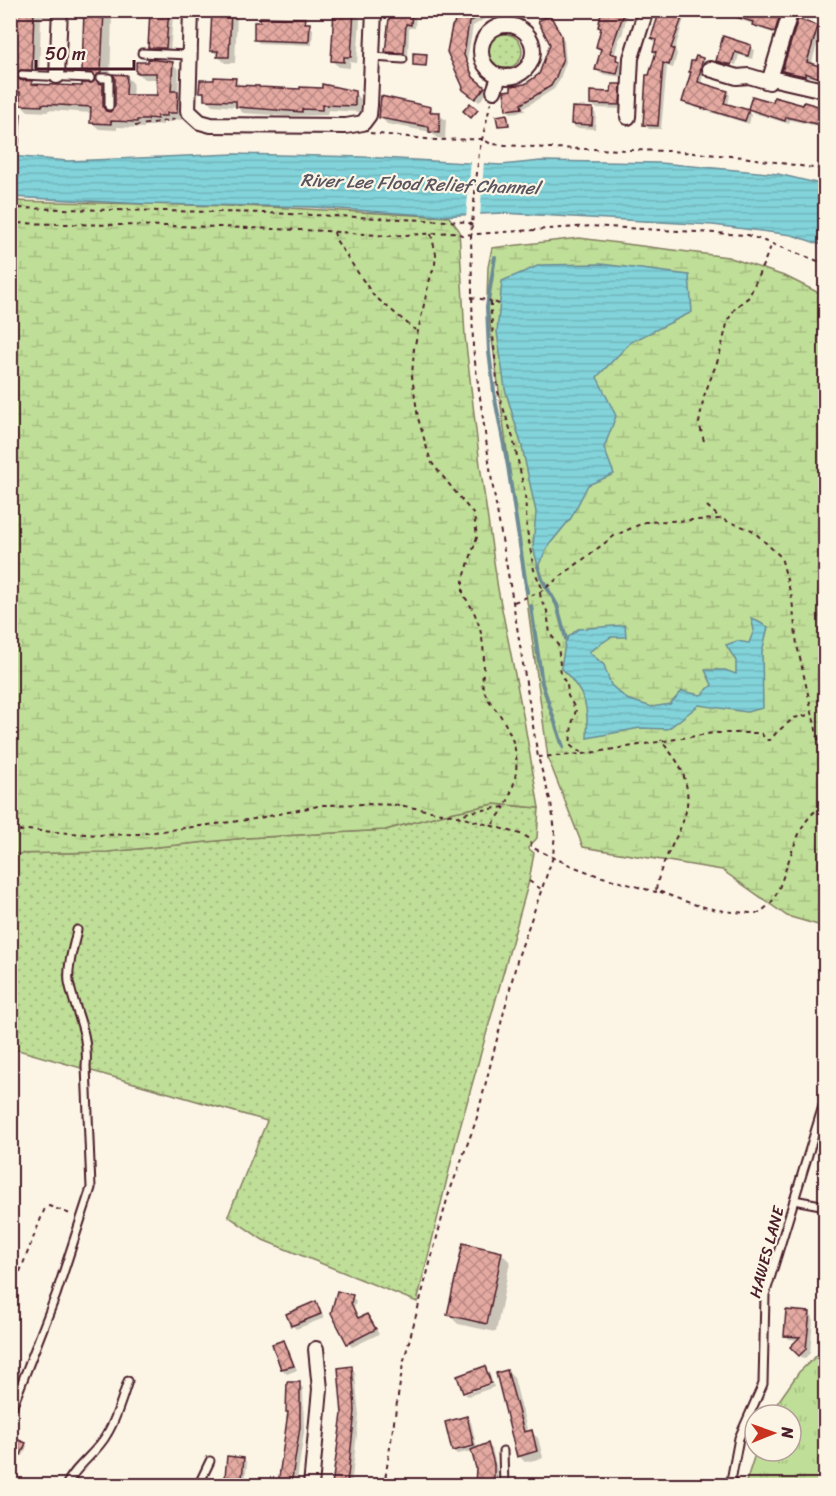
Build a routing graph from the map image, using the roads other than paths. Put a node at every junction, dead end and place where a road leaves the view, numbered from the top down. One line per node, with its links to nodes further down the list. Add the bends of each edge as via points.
1 (60, 10): 14 (street)
2 (191, 10): 9 (street)
3 (374, 10): 10 (street)
4 (517, 10): 7 (street)
5 (646, 10): 22 (street, via 631,58)
6 (791, 10): 18 (street)
7 (513, 25): 15 (street, via 490,30 481,44 482,60 492,73); 15 (street, via 527,34 532,58 516,76)
8 (141, 53): 9 (lane)
9 (189, 55): 10 (street, via 188,111 211,125 358,126 369,115)
10 (373, 57): 11 (lane)
11 (403, 58)
12 (710, 69): 18 (street, via 769,82)
13 (22, 75): 14 (lane)
14 (57, 76): 16 (lane)
15 (500, 76): 20 (street)
16 (90, 78)
17 (101, 78): 21 (lane, via 110,78)
18 (771, 78): 19 (street)
19 (819, 90)
20 (494, 91)
21 (109, 106)
22 (628, 117)
23 (77, 930): 29 (lane, via 69,980 88,1048 91,1188 56,1295)
24 (825, 1096): 25 (lane, HAWES LANE)
25 (794, 1200): 26 (lane); 36 (lane, HAWES LANE, via 765,1295 763,1384 739,1438)
26 (825, 1206)
27 (316, 1349): 34 (street, via 320,1389)
28 (128, 1381): 32 (lane, via 108,1433)
29 (10, 1413)
30 (503, 1451): 35 (lane)
31 (210, 1461): 33 (lane)
32 (66, 1485)
33 (198, 1485)
34 (310, 1485)
35 (504, 1485)
36 (730, 1485)

